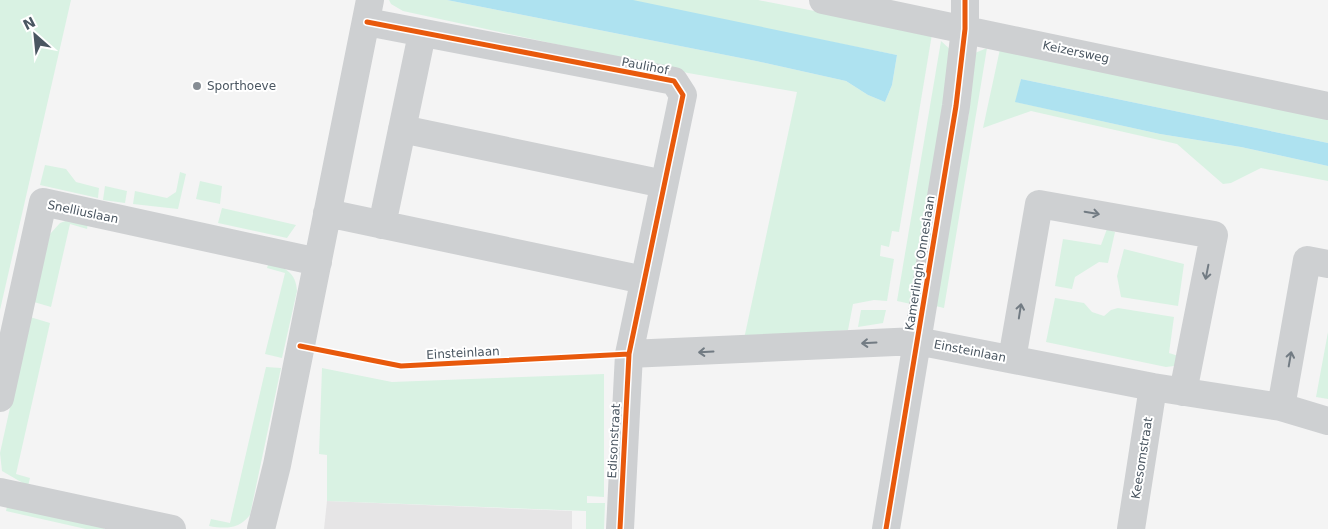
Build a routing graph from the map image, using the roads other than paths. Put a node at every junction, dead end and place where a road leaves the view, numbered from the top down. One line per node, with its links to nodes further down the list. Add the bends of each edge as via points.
1 (823, 0): 4 (street, Keizersweg)
2 (965, 0): 4 (street, Kamerlingh Onneslaan)
3 (368, 11): 5 (street, Paulihof); 9 (street)
4 (965, 29): 6 (street, Keizersweg); 14 (street, Kamerlingh Onneslaan, via 956,106)
5 (422, 34): 7 (street); 8 (street, Paulihof, via 674,82 683,96)
6 (1328, 106)
7 (402, 128): 8 (street); 10 (street)
8 (664, 184): 13 (street, Paulihof)
9 (327, 213): 10 (street); 11 (street)
10 (382, 225): 13 (street)
11 (318, 262): 19 (street, Snelliuslaan, via 43,202); 24 (street)
12 (1328, 264): 20 (street, one-way to 12, via 1307,260)
13 (644, 280): 15 (street, Paulihof)
14 (917, 341): 15 (street, Einsteinlaan, one-way to 15); 16 (street, Einsteinlaan); 26 (street, Kamerlingh Onneslaan)
15 (629, 354): 25 (street, Edisonstraat)
16 (1012, 359): 17 (street, Einsteinlaan); 18 (street, Einsteinlaan, one-way to 18, via 1039,204 1214,235)
17 (1153, 387): 18 (street, Einsteinlaan); 27 (street, Keesomstraat)
18 (1183, 392): 20 (street, Einsteinlaan)
19 (0, 398)
20 (1281, 408): 21 (street, Einsteinlaan)
21 (1328, 421)
22 (0, 492): 23 (street)
23 (172, 529)
24 (261, 529)
25 (620, 529)
26 (886, 529)
27 (1131, 529)

